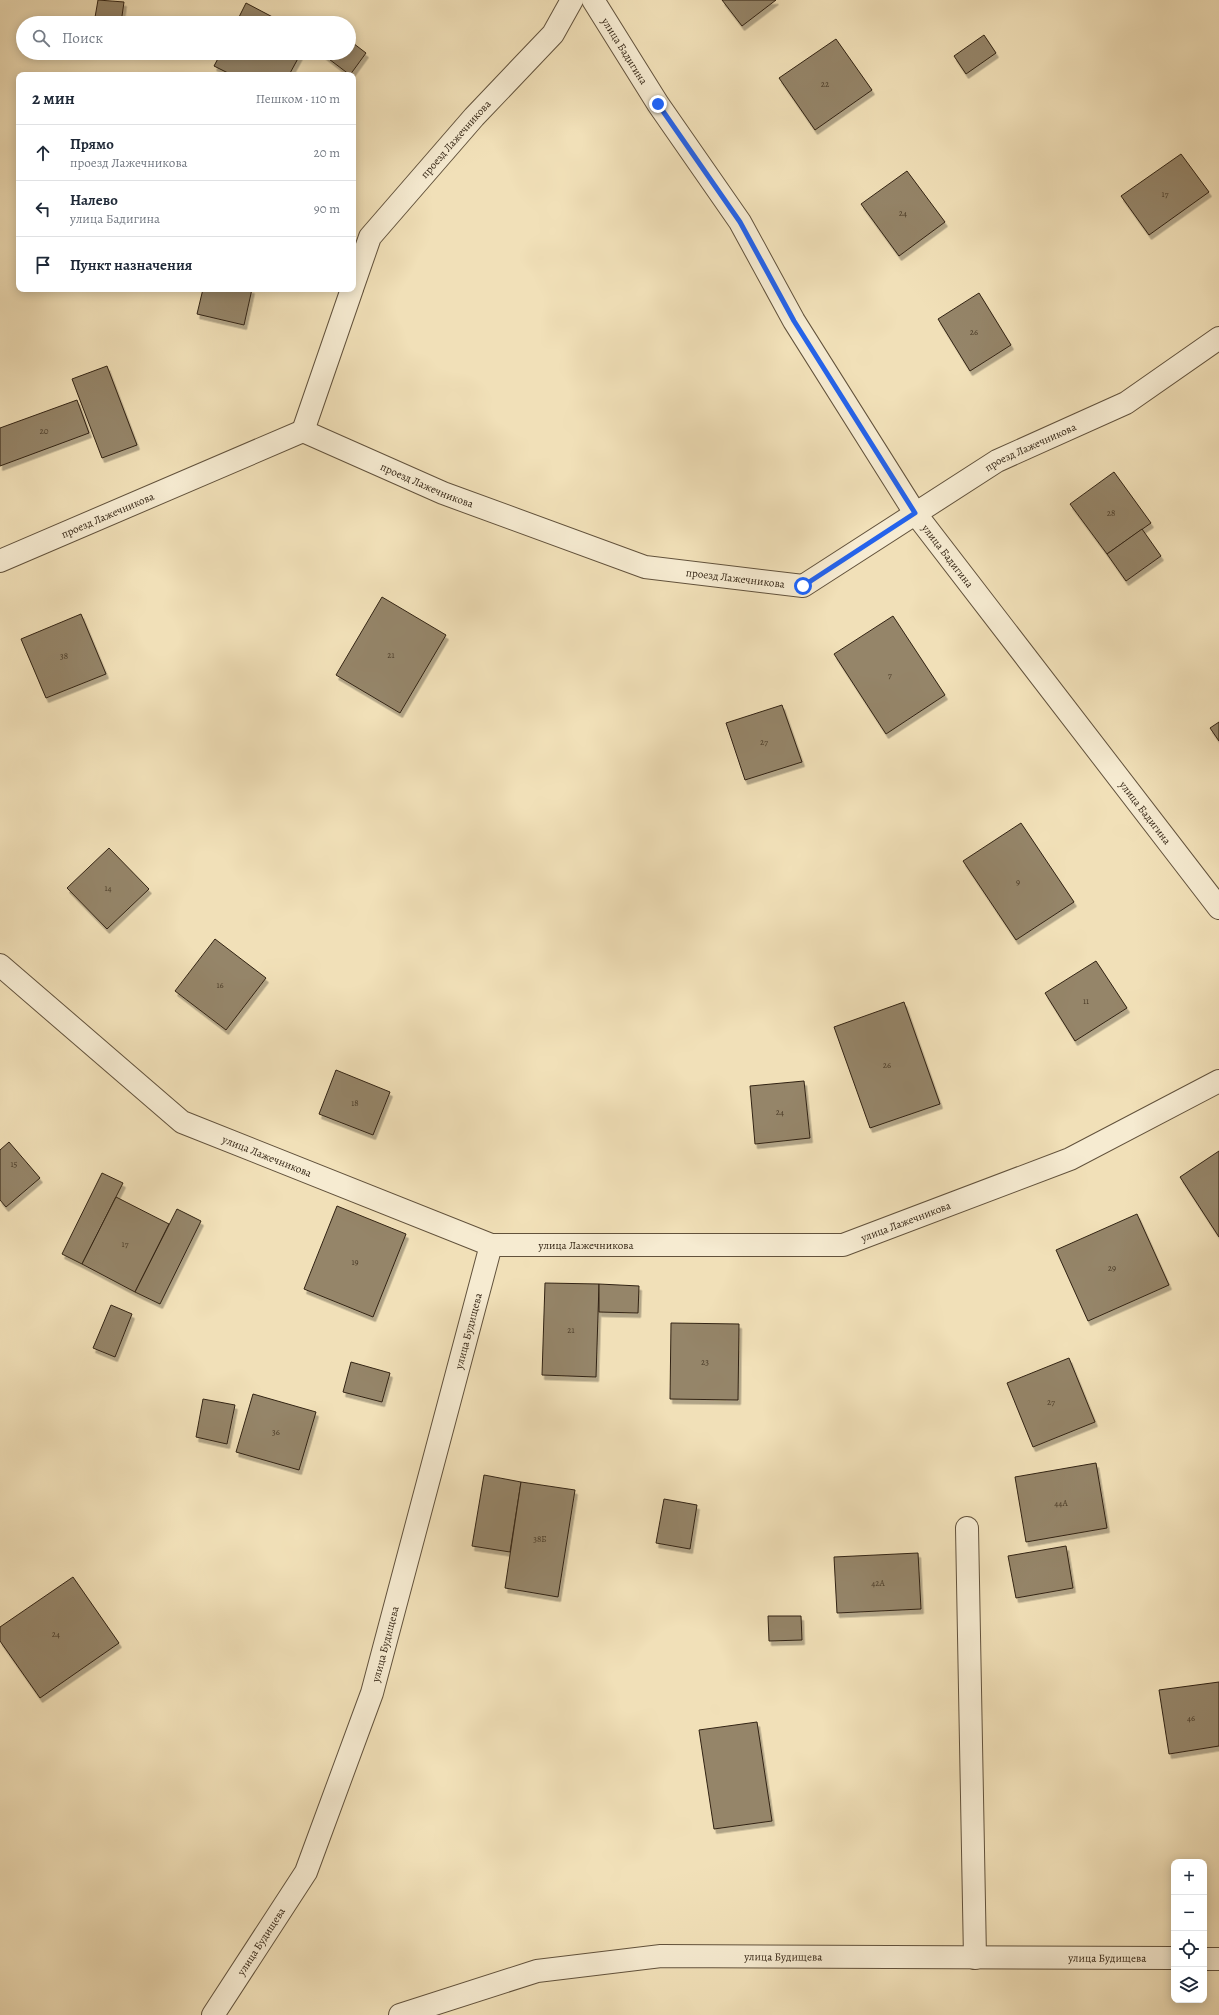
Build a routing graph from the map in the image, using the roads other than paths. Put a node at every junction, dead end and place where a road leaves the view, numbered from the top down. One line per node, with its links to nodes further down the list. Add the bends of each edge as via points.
1 (572, 0): 3 (street, проезд Лажечникова, via 552,34 474,117 370,238)
2 (593, 0): 7 (street, улица Бадигина, via 658,104 740,222 794,321)
3 (356, 279)
4 (352, 292): 6 (street, проезд Лажечникова)
5 (1219, 338): 7 (street, проезд Лажечникова, via 1126,403 996,461)
6 (304, 431): 7 (street, проезд Лажечникова, via 443,493 645,567 803,586); 8 (street, проезд Лажечникова)
7 (915, 513): 9 (street, улица Бадигина)
8 (0, 562)
9 (1219, 908)
10 (0, 965): 12 (street, улица Лажечникова, via 182,1122)
11 (1219, 1081): 12 (street, улица Лажечникова, via 1070,1159 843,1245)
12 (491, 1245): 18 (street, улица Будищева, via 372,1693 306,1872)
13 (967, 1528): 14 (street)
14 (975, 1958): 15 (street, улица Будищева); 19 (street, улица Будищева, via 661,1956 537,1971)
15 (1171, 1958)
16 (1207, 1958): 17 (street)
17 (1219, 1959)
18 (213, 2015)
19 (400, 2015)

